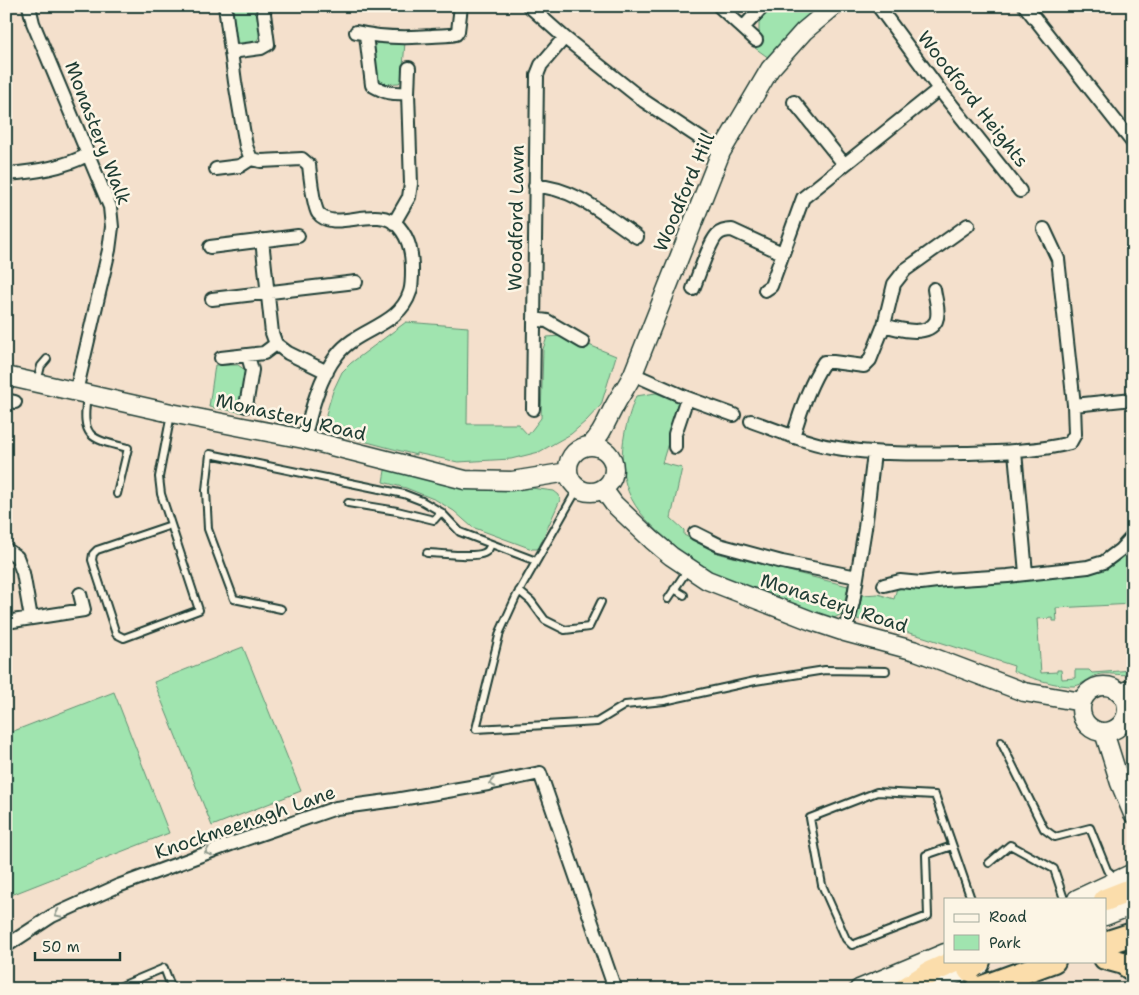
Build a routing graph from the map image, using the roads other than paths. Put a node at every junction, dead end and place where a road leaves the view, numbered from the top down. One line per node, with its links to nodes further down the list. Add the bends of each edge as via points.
1 (29, 6): 21 (street, Monastery Walk)
2 (225, 6): 14 (street)
3 (263, 6): 14 (street, via 268,44)
4 (461, 6): 17 (street, via 456,34 422,38 361,34 372,85 383,92)
5 (529, 6): 12 (street)
6 (718, 6): 11 (street)
7 (763, 6): 11 (street)
8 (834, 6): 20 (street, Woodford Hill, via 804,31 770,68)
9 (878, 6): 16 (street, Woodford Heights)
10 (1025, 6): 19 (street)
11 (743, 28): 13 (street)
12 (564, 38): 20 (street, via 644,101); 26 (street, Woodford Lawn, via 541,64 537,75)
13 (756, 40)
14 (231, 52): 22 (street, via 246,146)
15 (409, 68): 17 (street)
16 (939, 89): 23 (street); 27 (street, Woodford Heights)
17 (408, 93): 28 (street, via 411,184 409,197)
18 (794, 102): 23 (street)
19 (1133, 143)
20 (720, 152): 50 (street, Woodford Hill)
21 (87, 155): 25 (street, via 73,163); 54 (street, Monastery Walk, via 110,207 112,228)
22 (251, 159): 24 (street, via 240,166); 28 (street, via 302,159 309,164 317,212 325,218 380,217)
23 (844, 164): 35 (street, via 803,198)
24 (216, 169)
25 (6, 174)
26 (535, 186): 32 (street, via 551,187 575,196); 42 (street, Woodford Lawn)
27 (1020, 191)
28 (394, 223): 49 (street, via 407,239 412,253 410,292 394,317 348,344)
29 (968, 225): 43 (street, via 904,270 894,284)
30 (1044, 229): 57 (street, via 1058,259)
31 (298, 236): 33 (street)
32 (637, 237)
33 (262, 240): 34 (street); 40 (street)
34 (210, 246)
35 (782, 253): 37 (street, via 732,230 725,230 713,242); 39 (street, via 771,286)
36 (356, 282): 40 (street)
37 (693, 289)
38 (934, 289): 43 (street, via 937,310 931,327 913,331)
39 (765, 290)
40 (268, 292): 41 (street); 45 (street)
41 (212, 299)
42 (534, 319): 44 (street, via 547,321); 59 (street, Woodford Lawn)
43 (884, 325): 63 (street, via 870,360 864,366 824,362)
44 (583, 342)
45 (276, 344): 46 (street, via 264,353); 49 (street)
46 (248, 356): 47 (street); 58 (street, via 252,370)
47 (221, 358)
48 (47, 359): 52 (lane, via 41,366)
49 (327, 372): 64 (street)
50 (633, 374): 53 (street, Woodford Hill); 55 (street)
51 (6, 376): 52 (street, Monastery Road)
52 (37, 383): 54 (street, Monastery Road)
53 (624, 391): 65 (street, Woodford Hill, via 600,436); 69 (street, Woodford Hill, via 625,405 611,439)
54 (81, 394): 60 (street, Monastery Road); 73 (lane, via 85,424 90,435 98,442 128,448)
55 (687, 398): 61 (street); 66 (street, via 675,434)
56 (1133, 399): 57 (street)
57 (1074, 405): 67 (street, via 1074,434 1070,443)
58 (246, 406)
59 (533, 409)
60 (171, 413): 64 (street, Monastery Road); 76 (lane, via 159,477)
61 (734, 415)
62 (751, 421): 63 (street)
63 (793, 437): 68 (street)
64 (304, 439): 70 (street, Monastery Road, via 465,480 512,481)
65 (590, 446): 69 (street); 70 (street, via 576,452 568,465)
66 (675, 446)
67 (1014, 452): 68 (street); 84 (street)
68 (874, 453): 85 (street)
69 (610, 455): 72 (street, via 613,477)
70 (568, 472): 71 (street)
71 (578, 488): 72 (street, via 590,492); 82 (lane)
72 (603, 489): 83 (street, Monastery Road, via 647,535)
73 (118, 494)
74 (348, 504): 75 (lane, via 434,520)
75 (441, 512): 79 (lane, via 460,532); 93 (lane, via 404,494 210,454 206,490 208,529 234,599)
76 (172, 525): 76 (lane, via 199,610 124,638 116,634 92,560 93,554)
77 (695, 534): 85 (street, via 719,545 773,560)
78 (1133, 536): 84 (street, via 1104,562 1088,567)
79 (490, 544): 81 (lane, via 484,554); 82 (lane)
80 (6, 549): 94 (street, via 17,557)
81 (427, 553)
82 (536, 561): 88 (lane)
83 (688, 567): 87 (lane); 96 (street, Monastery Road, via 707,580 744,596)
84 (1026, 573): 86 (street, via 921,583 900,580)
85 (857, 577): 96 (street)
86 (884, 585)
87 (674, 589): 90 (lane); 91 (lane)
88 (519, 591): 92 (lane, via 532,601 544,620 564,630 589,627); 97 (lane, via 500,632 476,729 597,722 625,705 664,701 825,670)
89 (80, 594): 94 (street, via 84,610)
90 (684, 595)
91 (668, 599)
92 (601, 602)
93 (281, 609)
94 (32, 618): 95 (street)
95 (6, 622)
96 (845, 632): 99 (street, Monastery Road, via 916,651 1024,692)
97 (886, 670)
98 (1126, 688): 99 (street, via 1097,687 1090,690); 100 (street)
99 (1082, 702): 101 (street, via 1086,723)
100 (1129, 717): 101 (street, via 1118,727)
101 (1104, 732): 103 (street)
102 (1001, 742): 106 (lane, via 1044,829 1055,837 1090,828 1107,870)
103 (1133, 814)
104 (952, 846): 104 (lane, via 926,855 928,916 852,945 846,939 822,885 810,818 877,792 935,795); 107 (lane)
105 (989, 863): 108 (lane, via 1010,845 1054,869)
106 (1128, 880): 109 (street); 110 (highway)
107 (971, 898)
108 (1064, 898)
109 (1080, 898)
110 (1106, 899)
111 (1133, 905): 112 (street)
112 (1106, 916)
113 (1133, 934): 114 (highway)
114 (1106, 943)
115 (6, 946): 124 (street, Knockmeenagh Lane, one-way to 115, via 540,773 336,808 118,886 52,916)
116 (944, 953): 125 (street)
117 (1106, 958): 121 (highway)
118 (988, 962): 120 (street)
119 (1045, 962): 120 (highway)
120 (970, 970): 126 (highway, via 931,972); 127 (street)
121 (1133, 970)
122 (114, 989): 123 (lane, via 164,968)
123 (172, 989)
124 (615, 989)
125 (859, 989)
126 (905, 989)
127 (920, 989)

